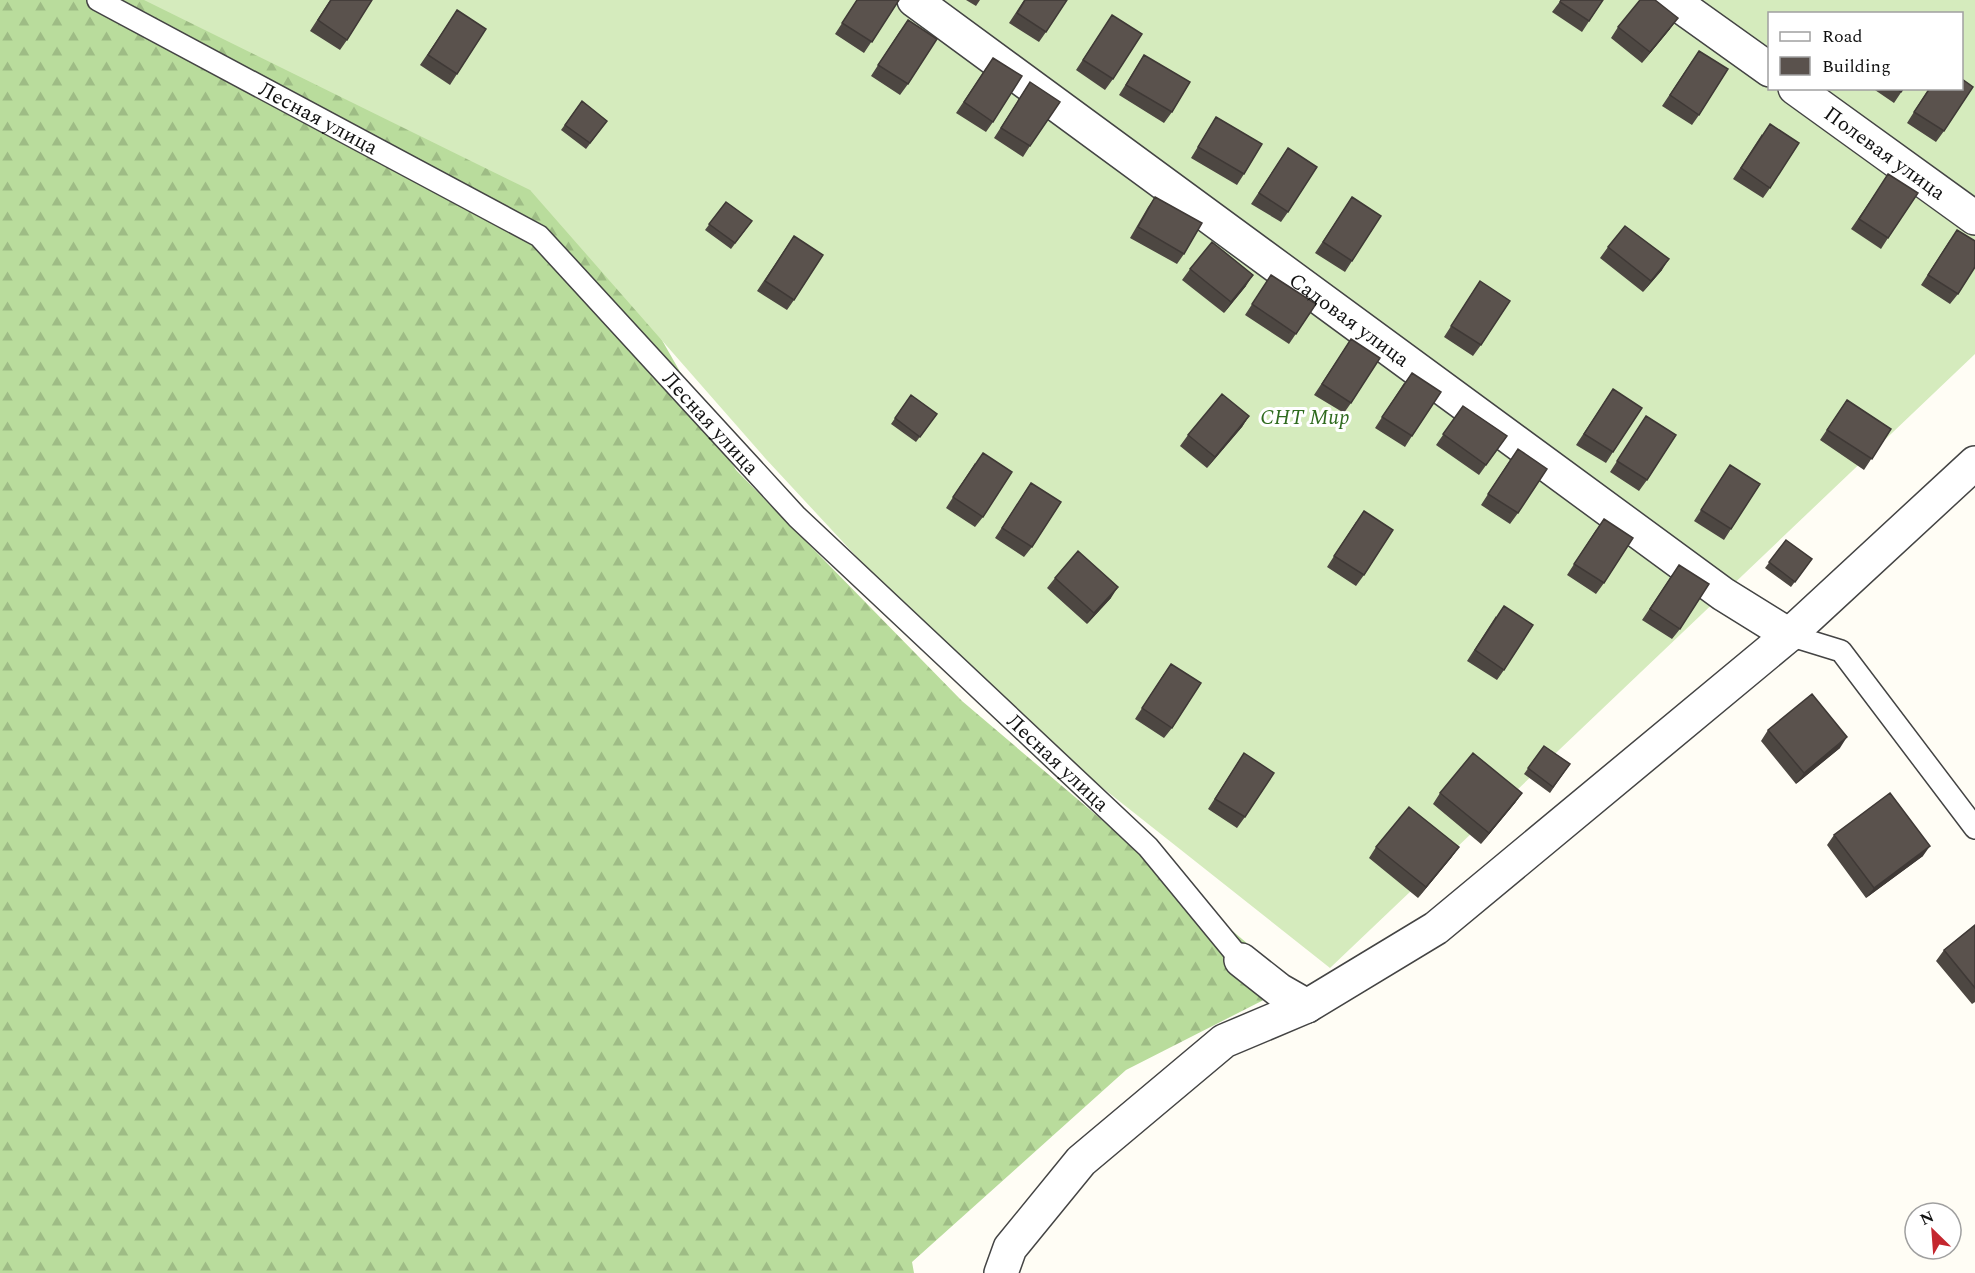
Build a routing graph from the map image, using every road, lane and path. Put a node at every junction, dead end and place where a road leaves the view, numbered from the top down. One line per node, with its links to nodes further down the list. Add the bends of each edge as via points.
1 (98, 0): 10 (lane, Лесная улица, via 539,236 797,516 1148,847)
2 (914, 0): 8 (street, Садовая улица, via 1723,594)
3 (1672, 0): 4 (street)
4 (1768, 69)
5 (1798, 90): 6 (street, Полевая улица)
6 (1975, 218)
7 (1975, 463): 8 (street)
8 (1789, 635): 9 (lane, via 1841,651); 11 (street, via 1436,928)
9 (1975, 828)
10 (1241, 960): 11 (street)
11 (1307, 1006): 12 (street, via 1224,1041 1081,1161 1010,1248)
12 (1001, 1273)

